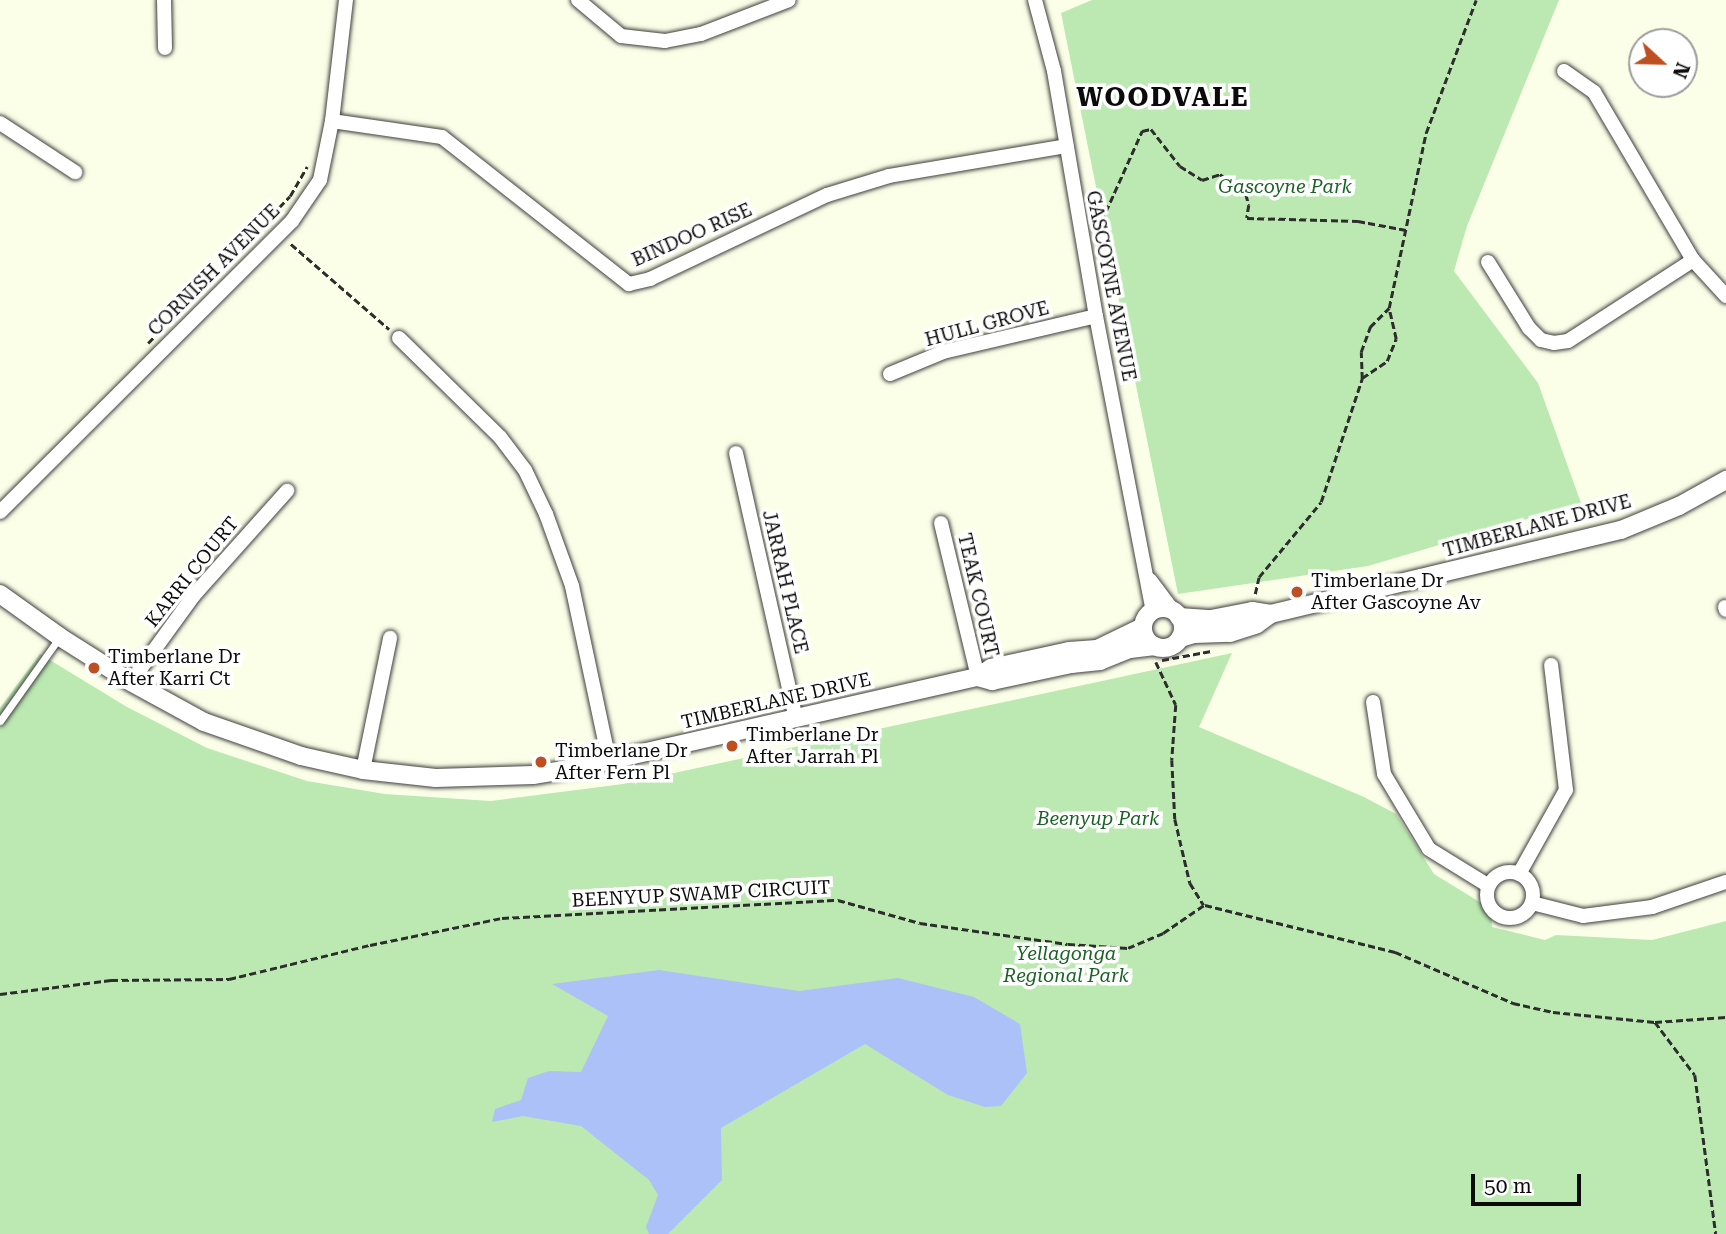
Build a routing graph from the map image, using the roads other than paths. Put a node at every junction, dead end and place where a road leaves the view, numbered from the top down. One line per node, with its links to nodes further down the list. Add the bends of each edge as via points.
1 (164, 0): 6 (street)
2 (346, 0): 8 (street, CORNISH AVENUE)
3 (578, 0): 4 (street, via 621,36 666,41 701,34)
4 (789, 0)
5 (1035, 0): 10 (street, GASCOYNE AVENUE, via 1054,71)
6 (165, 48)
7 (1564, 71): 12 (street, via 1594,92)
8 (332, 121): 10 (street, BINDOO RISE, via 442,136 629,284 650,279 827,195 889,176); 21 (street, CORNISH AVENUE, via 320,180 280,234)
9 (0, 122): 11 (street)
10 (1066, 146): 15 (street, GASCOYNE AVENUE)
11 (75, 172)
12 (1693, 260): 13 (street, via 1568,341 1554,343 1541,340 1529,328); 14 (street)
13 (1488, 262)
14 (1726, 296)
15 (1096, 316): 17 (street, HULL GROVE, via 943,352); 23 (street, GASCOYNE AVENUE)
16 (399, 338): 39 (street, via 500,437 525,470 572,586)
17 (890, 374)
18 (736, 453): 37 (street, JARRAH PLACE)
19 (1726, 480): 26 (street, TIMBERLANE DRIVE, via 1621,530)
20 (287, 491): 35 (street, KARRI COURT, via 194,595)
21 (0, 512)
22 (941, 523): 34 (street, TEAK COURT)
23 (1149, 579): 25 (street, GASCOYNE AVENUE); 27 (street, GASCOYNE AVENUE)
24 (0, 594): 29 (street, TIMBERLANE DRIVE)
25 (1153, 611): 27 (street, via 1164,609); 28 (street)
26 (1271, 614): 27 (street, TIMBERLANE DRIVE, via 1252,611 1211,619); 30 (street, TIMBERLANE DRIVE, via 1230,633)
27 (1177, 615): 30 (street)
28 (1143, 627): 32 (street, via 1146,639); 34 (street, TIMBERLANE DRIVE, via 1097,649 991,668)
29 (60, 637): 35 (street, TIMBERLANE DRIVE); 38 (lane)
30 (1180, 638): 32 (street, via 1172,646)
31 (390, 639): 40 (street)
32 (1155, 646): 34 (street, TIMBERLANE DRIVE, via 1130,649 1100,662 992,681)
33 (1551, 665): 41 (street, via 1566,790)
34 (978, 677): 37 (street, TIMBERLANE DRIVE)
35 (131, 682): 40 (street, TIMBERLANE DRIVE, via 161,701 241,737)
36 (1373, 702): 43 (street, via 1384,774 1429,849)
37 (796, 719): 39 (street, TIMBERLANE DRIVE)
38 (0, 721)
39 (610, 761): 40 (street, TIMBERLANE DRIVE, via 485,778)
40 (363, 770)
41 (1519, 874): 43 (street, via 1500,875); 44 (street, via 1530,885)
42 (1726, 882): 44 (street, via 1652,907 1583,916)
43 (1489, 886): 44 (street, via 1488,903 1498,915 1514,918)
44 (1532, 903)

